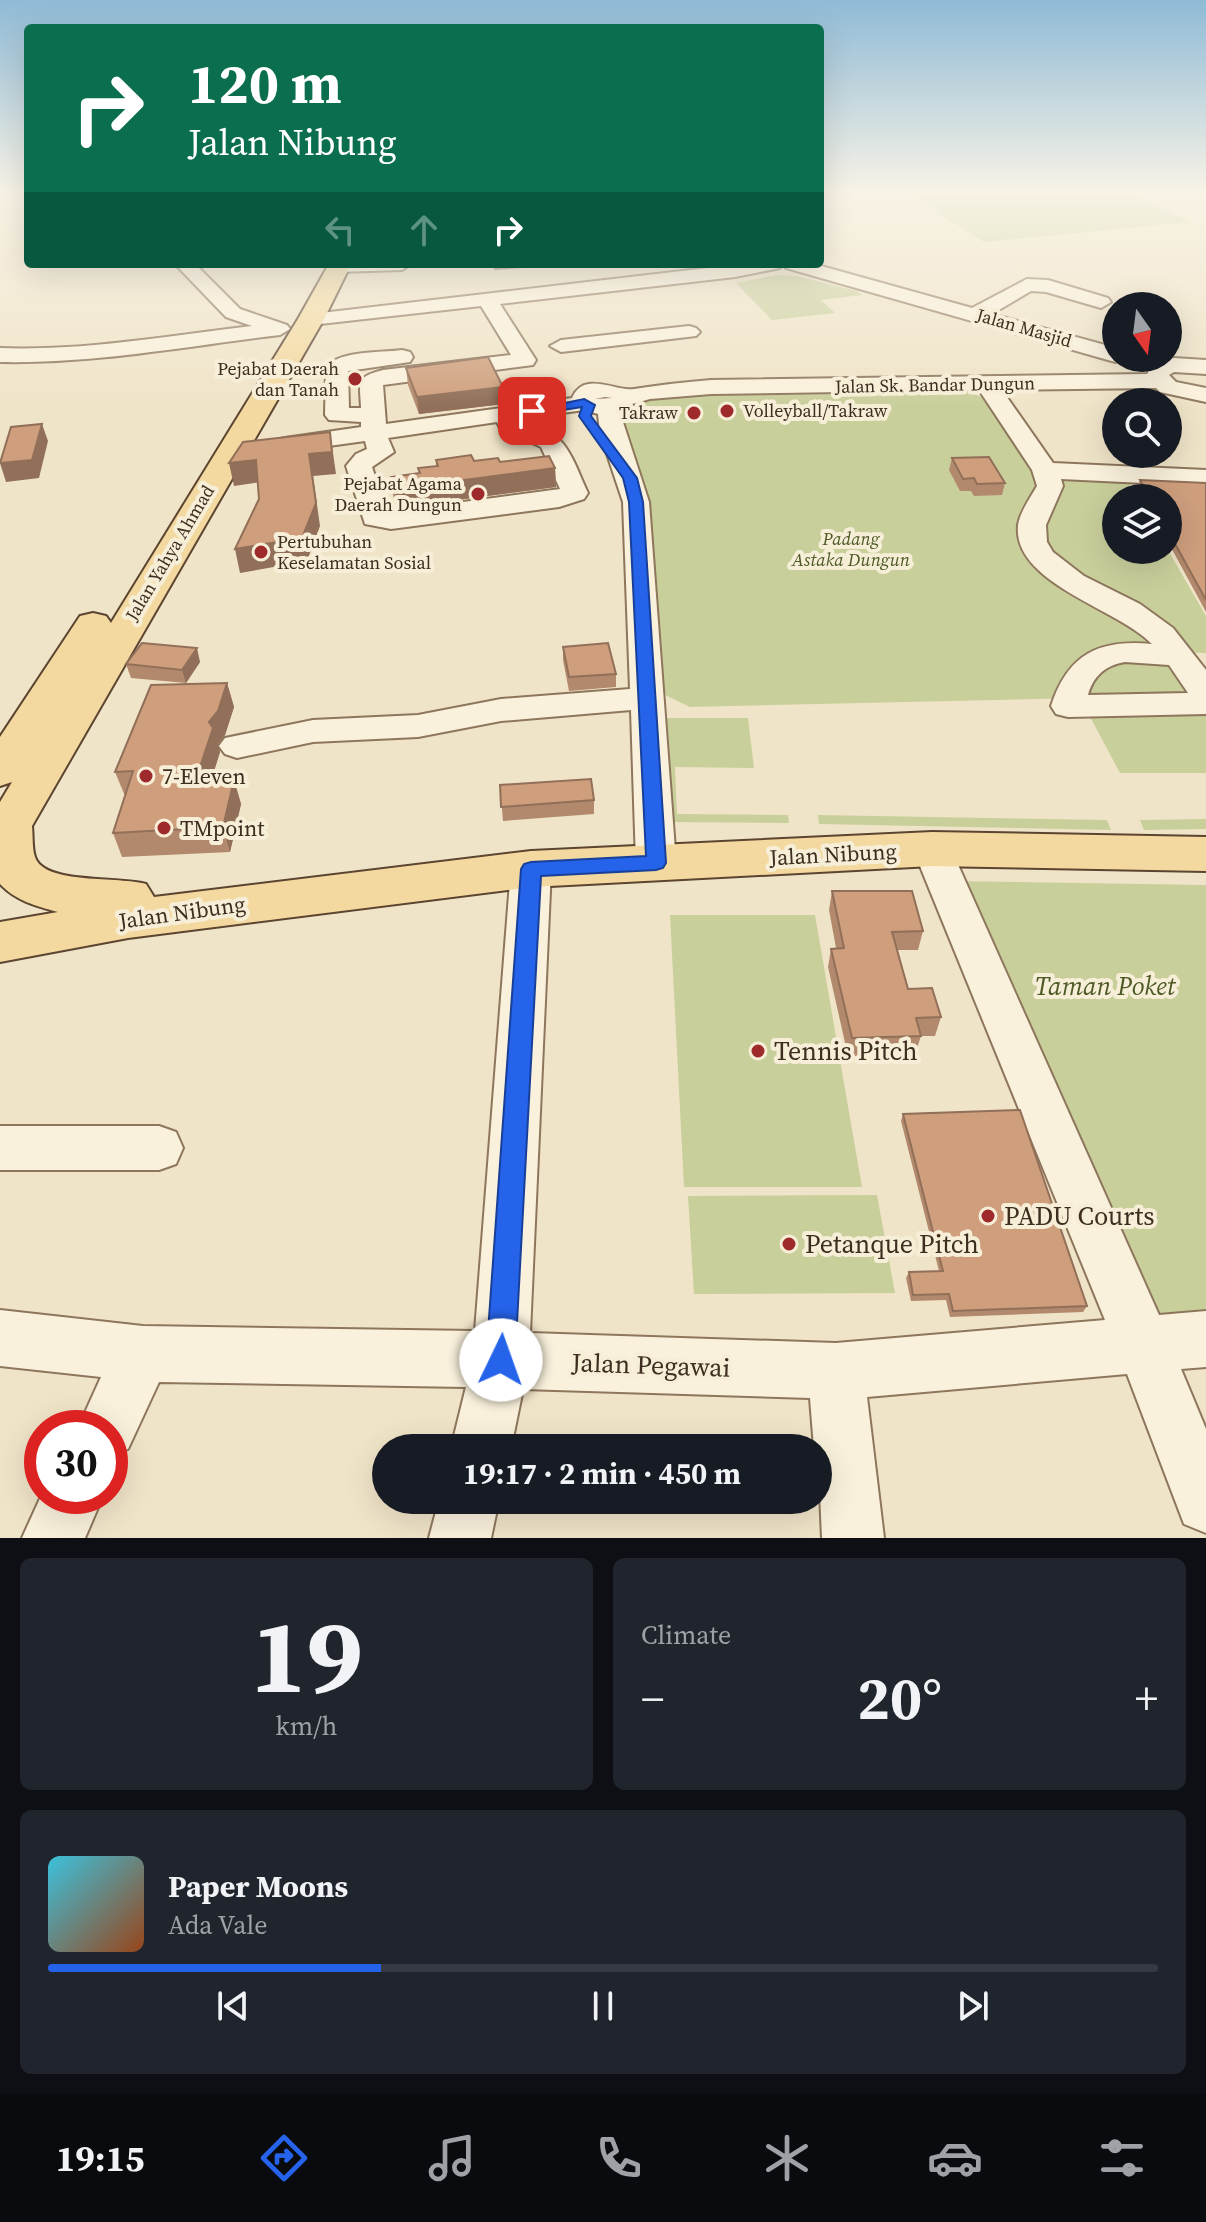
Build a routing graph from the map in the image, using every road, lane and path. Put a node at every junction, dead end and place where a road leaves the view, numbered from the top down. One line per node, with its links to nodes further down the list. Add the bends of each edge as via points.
1 (188, 268): 11 (street, via 244,320)
2 (330, 268): 11 (main road, Jalan Yahya Ahmad)
3 (716, 268): 5 (street)
4 (808, 268): 10 (street, Jalan Masjid)
5 (561, 279): 7 (street, via 488,282); 8 (street, via 535,301)
6 (385, 298): 7 (street)
7 (431, 300): 8 (street); 11 (street)
8 (488, 300): 18 (street, via 516,345)
9 (1101, 302): 10 (street, via 1027,285)
10 (976, 314): 14 (street, Jalan Masjid)
11 (296, 324): 15 (street, via 36,356); 26 (main road, Jalan Yahya Ahmad); 34 (main road, Jalan Yahya Ahmad)
12 (689, 332): 21 (street)
13 (425, 344): 16 (street, via 343,353 336,356)
14 (1102, 351)
15 (0, 355)
16 (337, 367): 18 (street); 25 (street, via 337,415)
17 (1206, 367): 20 (street, Jalan Sk. Bandar Dungun, via 1174,365)
18 (372, 370): 25 (street)
19 (1157, 372): 20 (street)
20 (1161, 374): 22 (street, Jalan Sk. Bandar Dungun); 23 (street, via 1181,391)
21 (586, 381): 22 (street, Jalan Sk. Bandar Dungun, via 649,392); 24 (street, Jalan Sk. Bandar Dungun); 31 (street, via 585,416 628,473 636,502)
22 (987, 385): 27 (street)
23 (1206, 395)
24 (506, 416): 25 (street, Jalan Sk. Bandar Dungun); 25 (street, via 515,435 533,434 551,442 575,493 382,521 372,514 359,466 381,452)
25 (374, 424): 26 (street, Jalan Sk. Bandar Dungun)
26 (231, 452): 35 (main road, Jalan Yahya Ahmad)
27 (1045, 470): 28 (street); 29 (street, via 1050,486 1031,526 1035,547 1074,583 1143,618)
28 (1206, 478)
29 (1179, 657): 30 (street); 32 (street, via 1128,651 1103,657 1078,676 1068,706)
30 (1206, 694)
31 (648, 698): 33 (street, via 501,710 418,726 313,731); 38 (street)
32 (1206, 703)
33 (237, 746)
34 (0, 771)
35 (4, 833): 40 (main road, via 11,859 27,882 53,893)
36 (932, 849): 37 (main road, Jalan Nibung); 38 (main road, Jalan Nibung); 48 (street)
37 (1206, 854)
38 (656, 863): 39 (main road, Jalan Nibung)
39 (531, 869): 40 (main road, Jalan Nibung); 50 (street)
40 (128, 908): 41 (main road, Jalan Nibung); 42 (main road, Jalan Nibung); 43 (main road)
41 (0, 921)
42 (0, 942)
43 (0, 966)
44 (0, 1148): 45 (street)
45 (159, 1148)
46 (0, 1338): 49 (street, Jalan Pegawai)
47 (1206, 1339): 48 (street, Jalan Pegawai)
48 (1143, 1344): 51 (street, Jalan Pegawai); 54 (street)
49 (143, 1354): 50 (street, Jalan Pegawai); 52 (street)
50 (501, 1360): 51 (street, Jalan Pegawai); 53 (street)
51 (836, 1371): 59 (street)
52 (116, 1410)
53 (484, 1434)
54 (1206, 1502)
55 (64, 1514): 57 (street)
56 (466, 1514): 58 (street)
57 (53, 1538)
58 (460, 1538)
59 (853, 1538)

